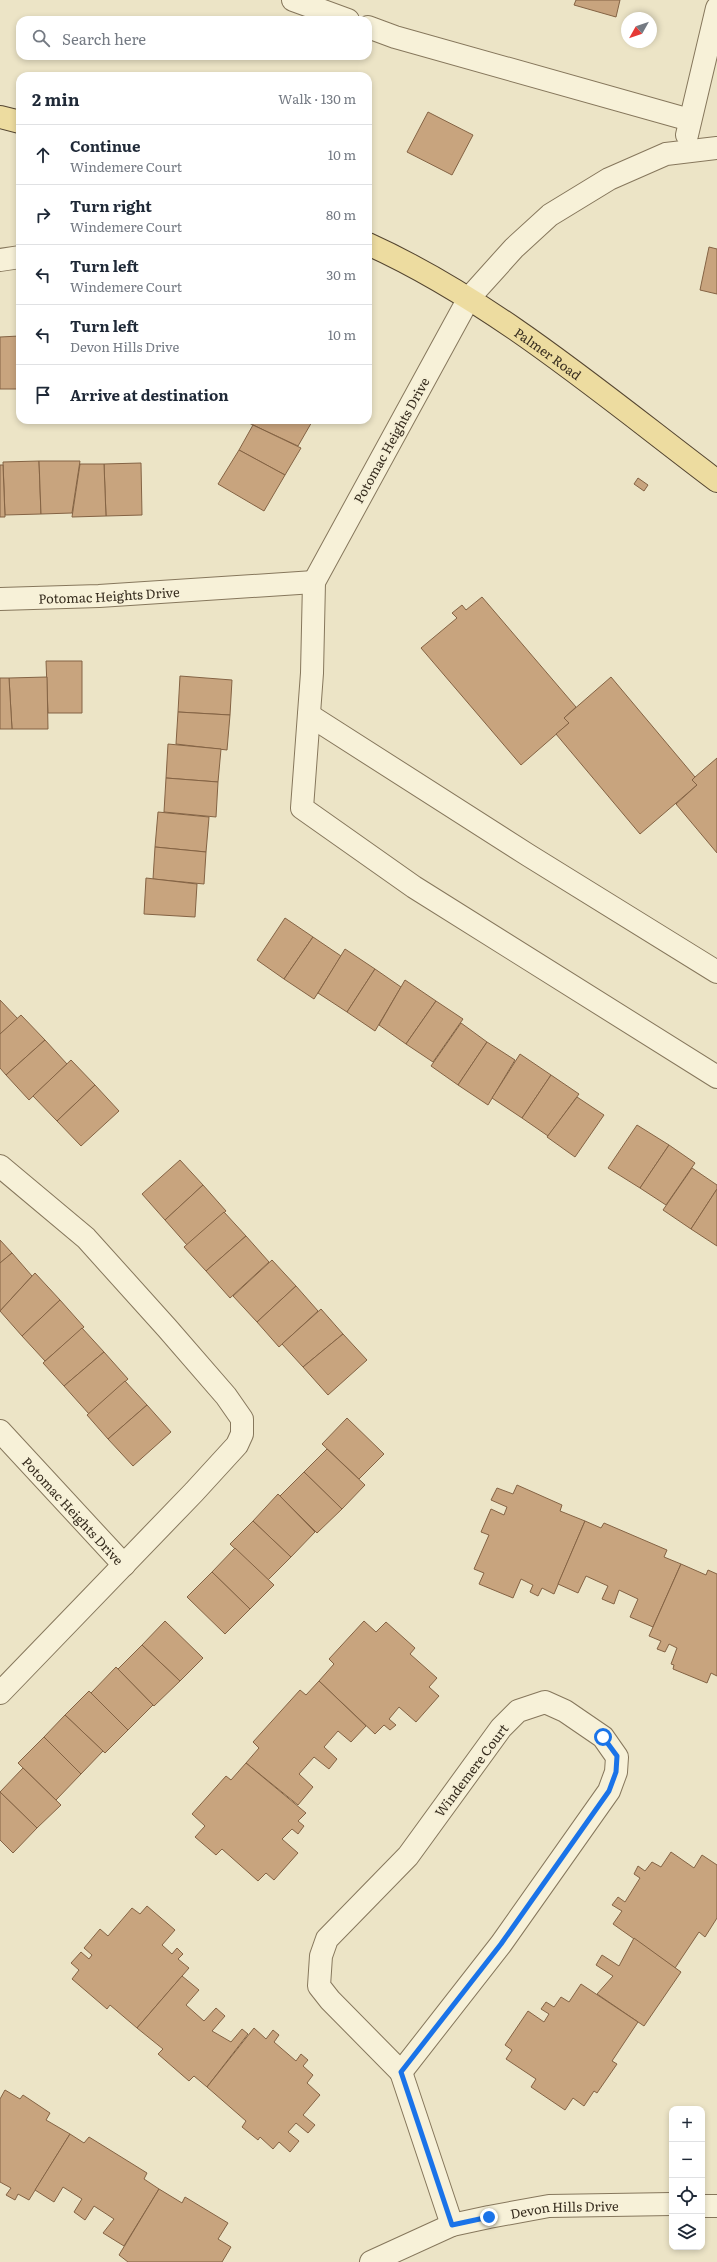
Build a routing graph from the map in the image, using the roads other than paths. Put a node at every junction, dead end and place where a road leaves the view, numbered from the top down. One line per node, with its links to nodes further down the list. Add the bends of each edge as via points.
1 (293, 0): 3 (street)
2 (717, 8): 6 (street)
3 (337, 16)
4 (372, 29): 6 (street, via 394,37)
5 (0, 116): 7 (main road)
6 (690, 120): 9 (street)
7 (16, 121)
8 (717, 148): 9 (street, Potomac Heights Drive)
9 (683, 152): 13 (street, Potomac Heights Drive, via 666,154 609,179 550,215 514,248)
10 (372, 246): 13 (main road, Palmer Road)
11 (16, 258): 12 (street)
12 (0, 260)
13 (469, 298): 14 (main road, Palmer Road, via 521,333); 15 (street, Potomac Heights Drive)
14 (717, 481)
15 (314, 582): 16 (street, Potomac Heights Drive, via 100,596); 17 (street, Potomac Heights Drive)
16 (0, 599)
17 (309, 715): 18 (street); 19 (street, Potomac Heights Drive, via 302,808 414,887)
18 (717, 972)
19 (717, 1077)
20 (0, 1166): 22 (street, via 86,1238 226,1396 242,1419 242,1434 237,1445)
21 (0, 1431): 22 (street, Potomac Heights Drive)
22 (124, 1565): 23 (street, Potomac Heights Drive)
23 (0, 1693)
24 (401, 2072): 24 (street, Windemere Court, via 501,1944 609,1791 616,1772 617,1756 603,1737 545,1702 518,1711 501,1728 408,1856 327,1940 319,1970 319,1986); 28 (street, Windemere Court)
25 (669, 2204): 28 (street, Devon Hills Drive, via 549,2206)
26 (705, 2206): 27 (street)
27 (717, 2206)
28 (452, 2225): 29 (street, Devon Hills Drive)
29 (371, 2262)

